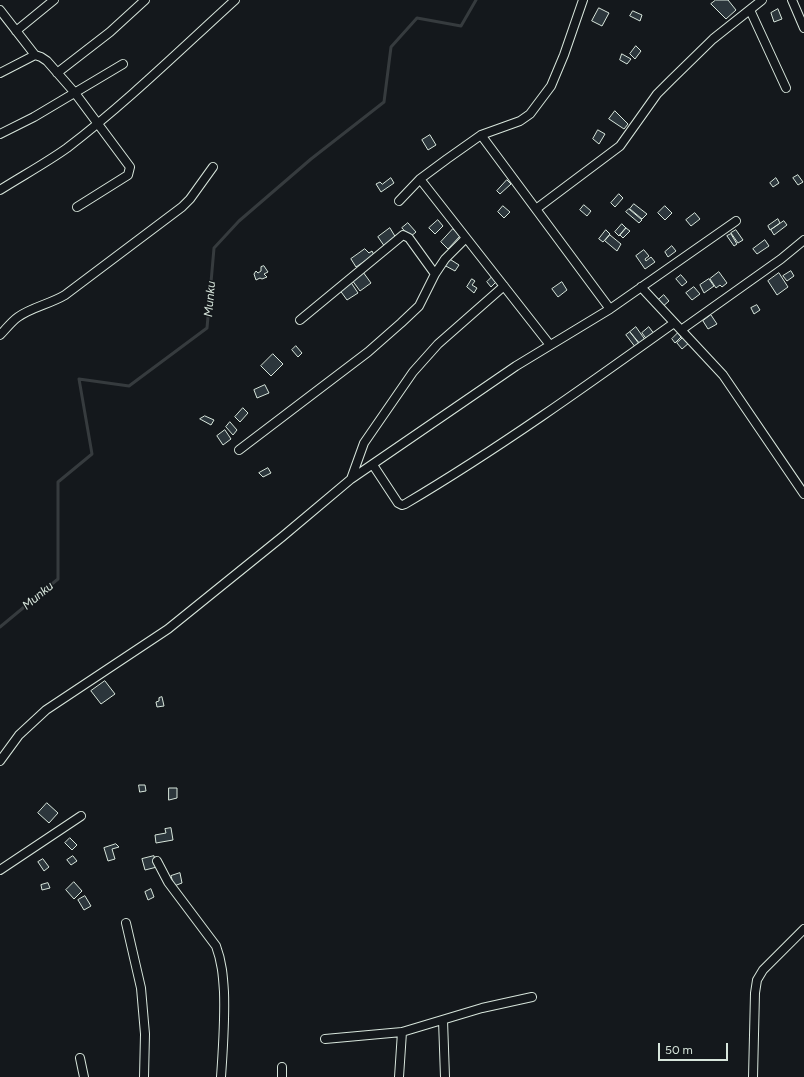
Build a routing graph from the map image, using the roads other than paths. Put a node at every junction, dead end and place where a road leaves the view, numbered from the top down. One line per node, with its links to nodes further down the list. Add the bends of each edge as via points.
1 (54, 0): 10 (street)
2 (145, 0): 14 (street, via 110,32)
3 (235, 0): 17 (street)
4 (583, 0): 19 (street, via 551,86 530,114 510,125)
5 (762, 0): 8 (street)
6 (792, 0): 9 (street)
7 (0, 10): 10 (street)
8 (750, 10): 15 (street); 25 (street, via 713,39 657,94 620,146)
9 (804, 28)
10 (16, 31): 11 (street)
11 (35, 55): 13 (street); 14 (street, via 44,58)
12 (123, 64): 16 (street)
13 (0, 72)
14 (57, 73): 16 (street)
15 (786, 88)
16 (75, 93): 17 (street); 18 (street)
17 (97, 123): 22 (street, via 66,148); 24 (street, via 130,167 130,171 128,175)
18 (0, 134)
19 (481, 135): 21 (street); 25 (street)
20 (213, 167): 36 (street, via 182,207 65,295 16,318)
21 (420, 179): 23 (street); 27 (street)
22 (0, 190)
23 (399, 201)
24 (76, 207)
25 (536, 209): 32 (street)
26 (736, 221): 31 (street)
27 (466, 238): 29 (street, via 445,259); 30 (street)
28 (804, 240): 35 (street)
29 (435, 274): 33 (street, via 409,238 403,235); 38 (street, via 419,306 401,323 368,352)
30 (504, 286): 37 (street); 40 (street, via 438,344 413,372 364,443)
31 (641, 287): 32 (street); 34 (street)
32 (610, 309): 37 (street)
33 (300, 320)
34 (674, 324): 35 (street); 39 (street, via 512,438 405,504 398,503)
35 (680, 330): 41 (street, via 723,375)
36 (0, 335)
37 (550, 345): 39 (street)
38 (238, 450)
39 (373, 464): 40 (street)
40 (351, 479): 42 (street, via 168,629 46,710 19,735)
41 (804, 494)
42 (0, 761)
43 (81, 816): 45 (street)
44 (157, 861): 56 (street, via 168,882 216,946 221,957 225,1018)
45 (0, 870)
46 (126, 923): 55 (street, via 141,988 145,1034)
47 (804, 929): 60 (street, via 763,970 757,980)
48 (532, 997): 49 (street)
49 (443, 1020): 50 (street); 59 (street)
50 (402, 1032): 51 (street); 58 (street)
51 (325, 1039)
52 (80, 1058): 54 (street)
53 (282, 1067): 57 (street)
54 (84, 1077)
55 (144, 1077)
56 (221, 1077)
57 (282, 1077)
58 (399, 1077)
59 (445, 1077)
60 (752, 1077)

